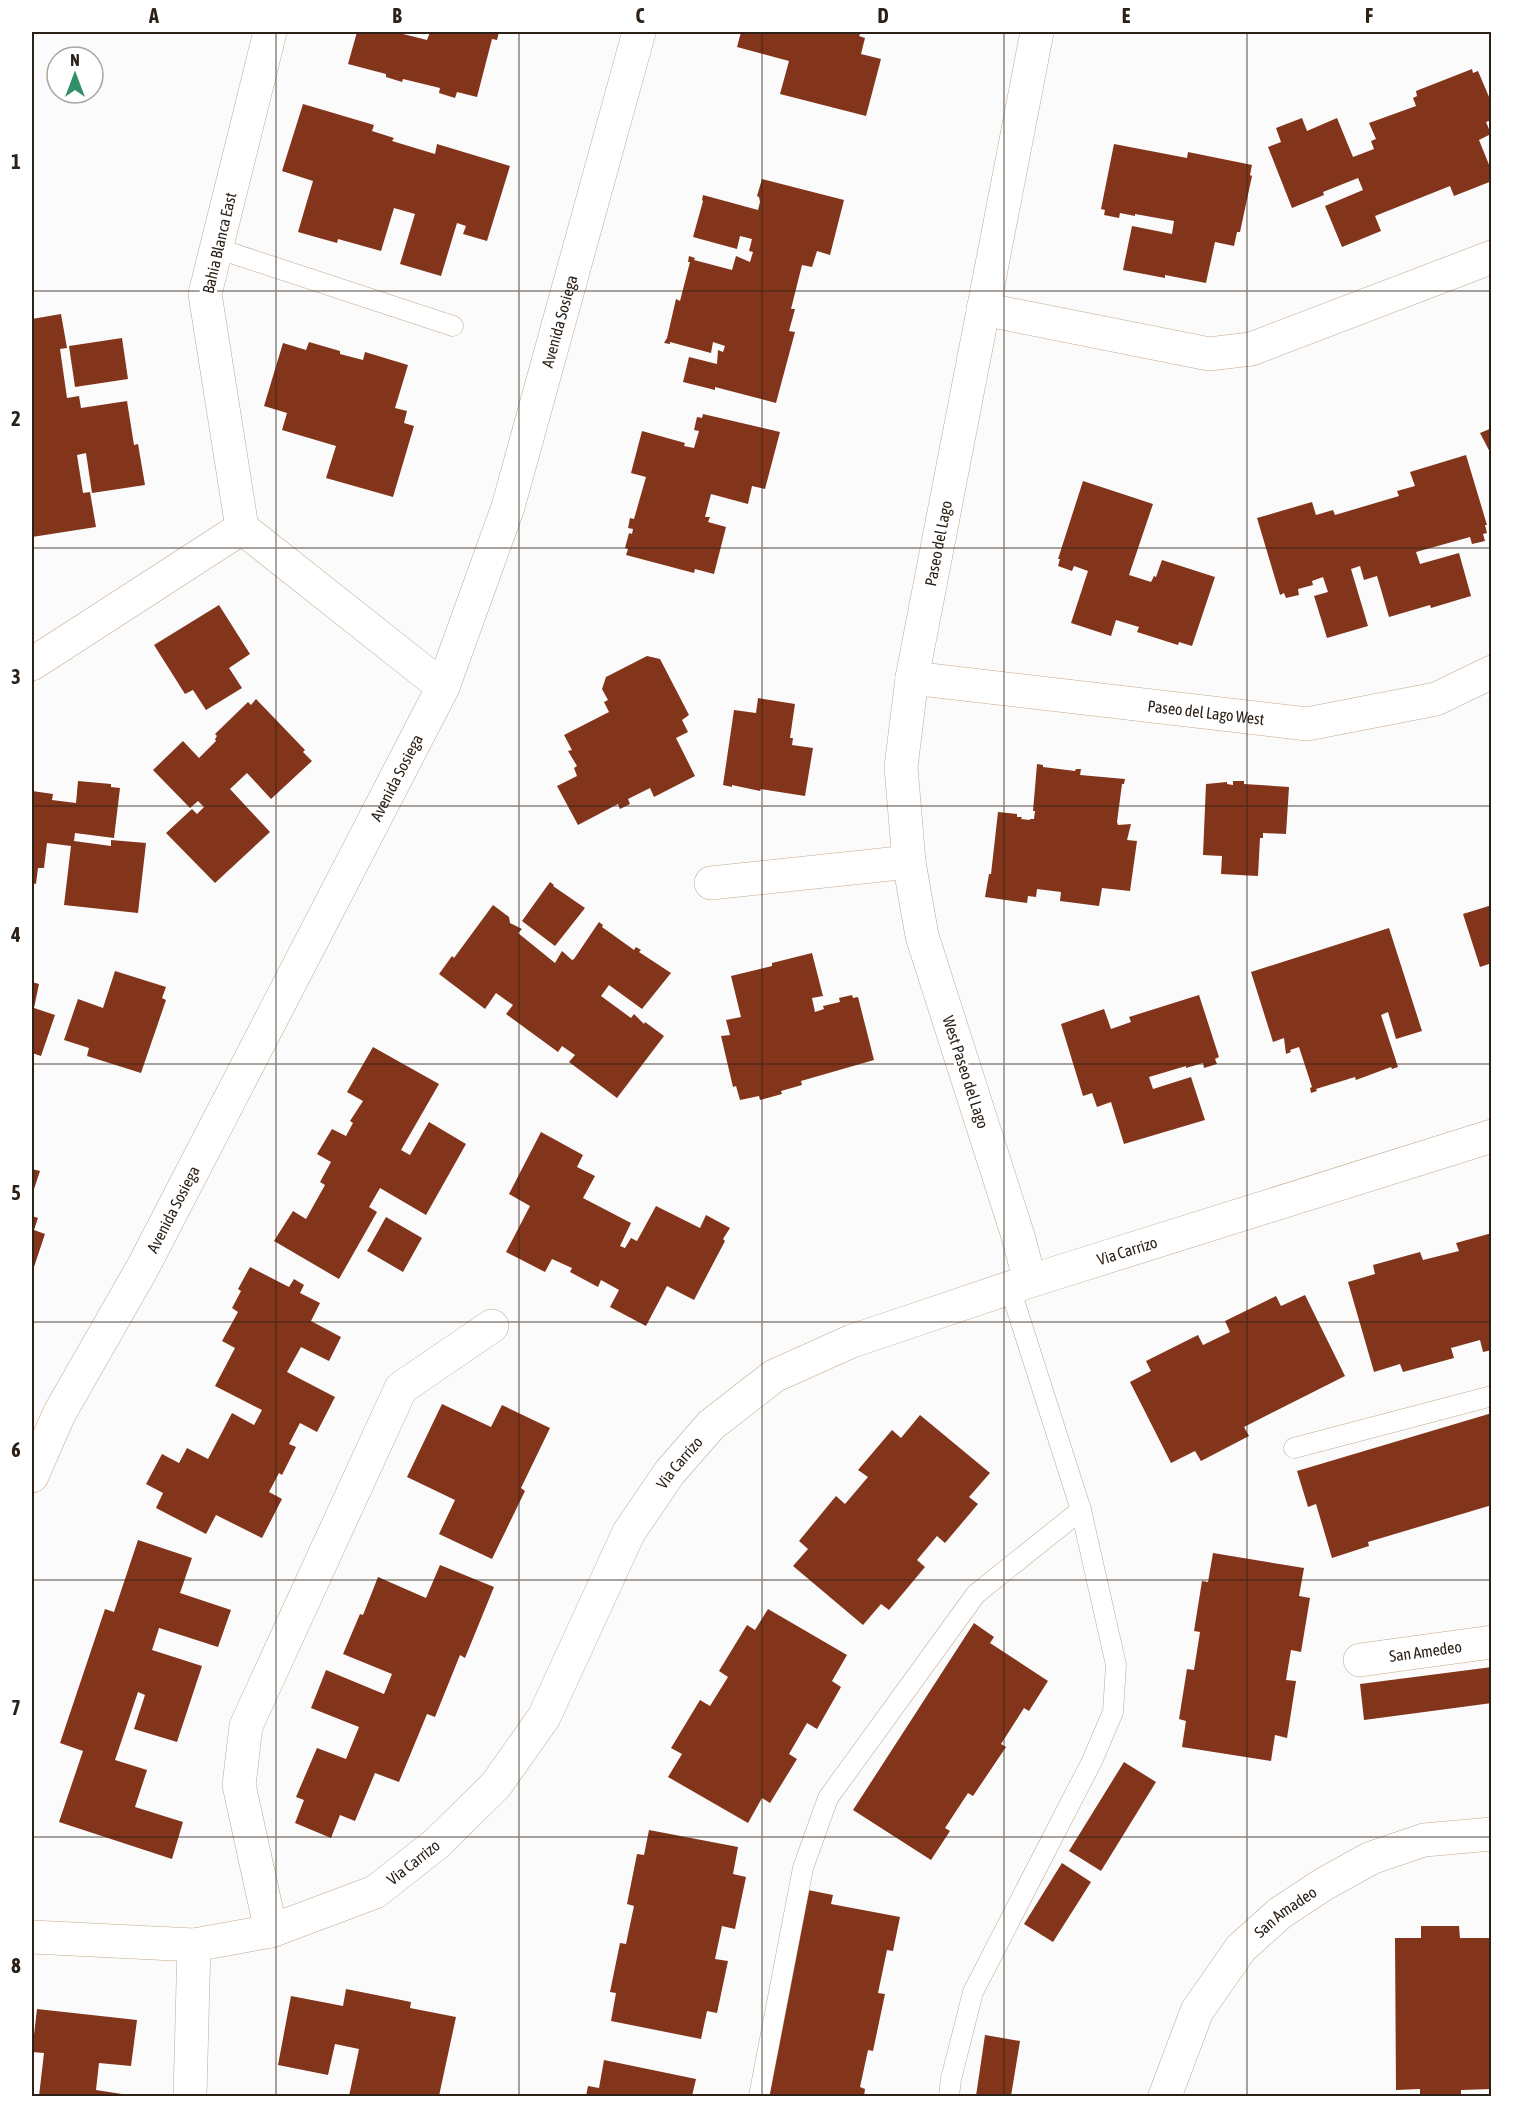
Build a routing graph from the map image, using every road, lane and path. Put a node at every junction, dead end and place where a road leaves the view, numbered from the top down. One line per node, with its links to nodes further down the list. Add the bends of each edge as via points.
1 (270, 32): 4 (street, Bahia Blanca East)
2 (639, 32): 12 (street, Avenida Sosiega, via 508,507)
3 (1037, 32): 6 (street, Paseo del Lago)
4 (216, 248): 7 (lane); 8 (street, Bahia Blanca East, via 205,294)
5 (1491, 257): 6 (street, via 1251,349 1209,354)
6 (983, 309): 11 (street, Paseo del Lago)
7 (453, 326)
8 (242, 528): 9 (street); 12 (street)
9 (32, 664)
10 (1491, 672): 11 (street, Paseo del Lago West, via 1436,699 1307,724)
11 (912, 678): 13 (street, Paseo del Lago, via 901,767)
12 (443, 687): 20 (street, Avenida Sosiega, via 143,1267 59,1414)
13 (909, 862): 14 (street); 16 (street, West Paseo del Lago, via 922,936 1018,1236)
14 (711, 883)
15 (1491, 1136): 16 (street, Via Carrizo)
16 (1020, 1284): 21 (lane); 25 (street, Via Carrizo, via 852,1341 774,1376 711,1425 670,1472 629,1532 544,1717 496,1785 436,1844 375,1892)
17 (492, 1326): 25 (street, via 401,1388 246,1726 240,1785)
18 (1491, 1396): 19 (lane)
19 (1294, 1448)
20 (32, 1476)
21 (1081, 1510): 29 (lane, via 976,1594 828,1798 803,1868); 30 (lane, via 1116,1665 1113,1712 1092,1761 973,1992)
22 (1491, 1642): 23 (street, San Amedeo)
23 (1360, 1660)
24 (1491, 1834): 31 (street, San Amadeo, via 1424,1840 1371,1858 1280,1913 1241,1948 1197,2011)
25 (271, 1931): 27 (street, Via Carrizo)
26 (32, 1937): 27 (street, Via Carrizo)
27 (194, 1945): 28 (street)
28 (190, 2097)
29 (759, 2097)
30 (949, 2097)
31 (1165, 2097)

